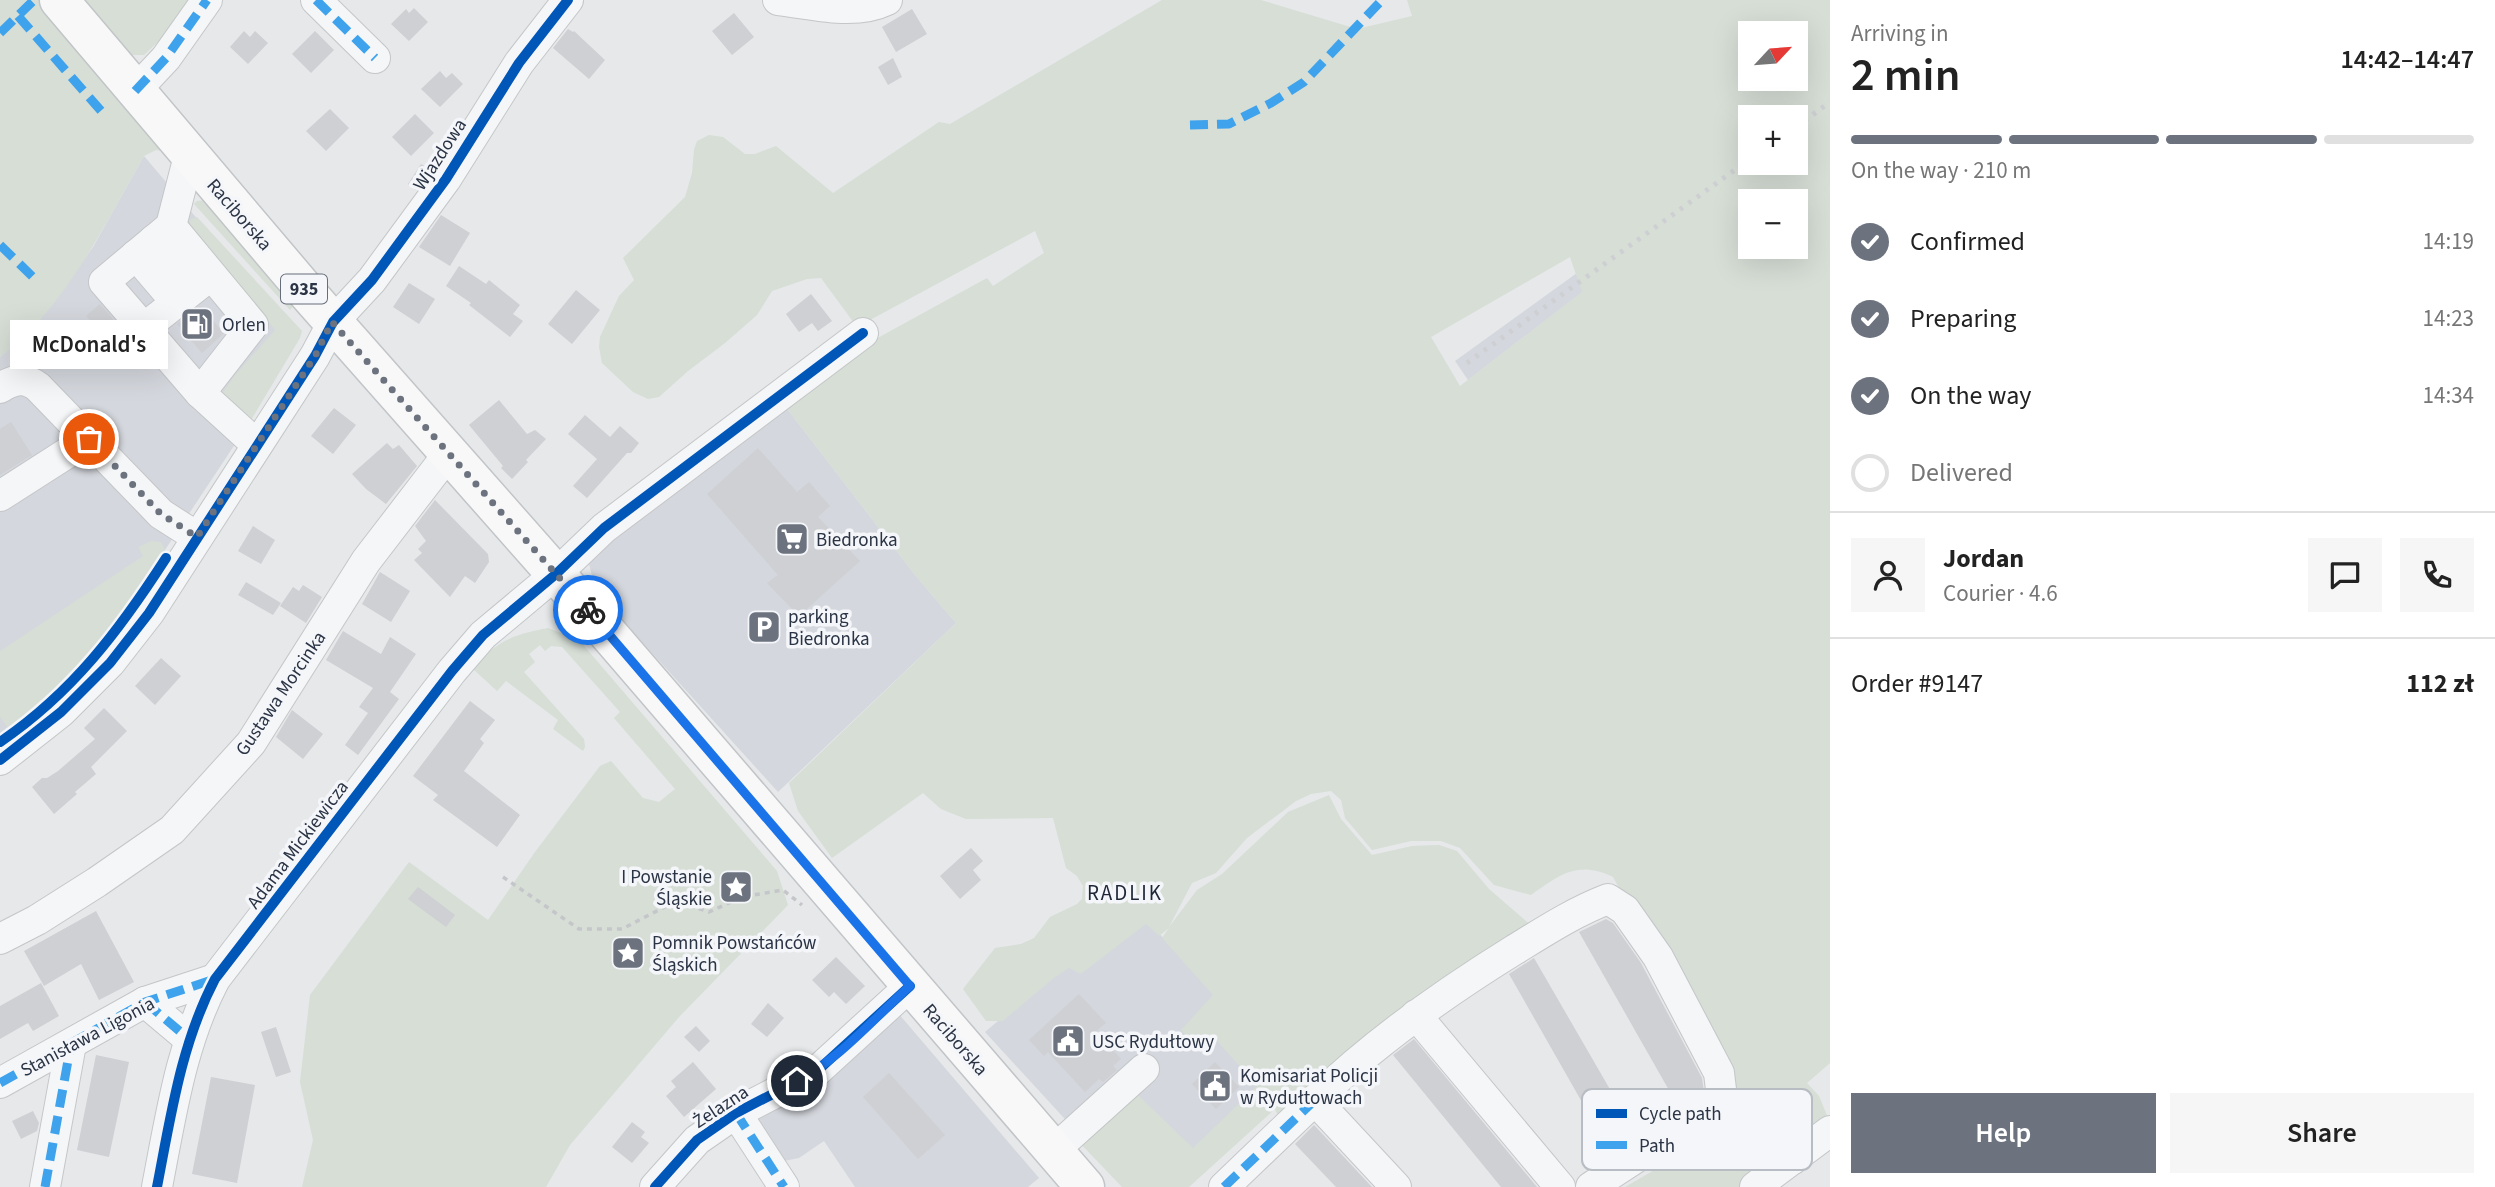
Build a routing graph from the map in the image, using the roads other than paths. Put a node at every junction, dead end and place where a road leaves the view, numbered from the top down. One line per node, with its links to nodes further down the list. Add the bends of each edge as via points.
1 (59, 0): 8 (main road, Raciborska / 935)
2 (206, 0): 8 (street, via 166,58)
3 (316, 0): 7 (street)
4 (568, 0): 12 (street, Wjazdowa, via 519,63 446,179 381,269)
5 (778, 0): 6 (street, via 853,9)
6 (887, 0)
7 (375, 58)
8 (135, 91): 9 (main road, Raciborska / 935)
9 (189, 156): 10 (street); 12 (main road, Raciborska / 935)
10 (154, 240): 11 (street); 11 (street); 13 (street, via 104,282)
11 (193, 289): 13 (street); 16 (street, via 253,325)
12 (332, 322): 18 (street, Wjazdowa); 19 (main road, Raciborska / 935)
13 (144, 328): 16 (street)
14 (863, 333): 22 (street, Adama Mickiewicza, via 604,528)
15 (0, 388): 17 (street, via 15,381 31,382)
16 (200, 393): 18 (street)
17 (89, 439): 20 (street); 21 (street, via 161,514)
18 (257, 445): 21 (street, Wjazdowa)
19 (449, 453): 22 (main road, Raciborska / 935); 24 (street, Gustawa Morcinka, via 366,561 251,743 172,830 37,920)
20 (0, 496)
21 (197, 537): 23 (street, Wjazdowa, via 149,613 110,663 61,712)
22 (555, 574): 25 (street, Adama Mickiewicza, via 483,635 452,671); 26 (main road, Raciborska / 935)
23 (0, 760)
24 (0, 939)
25 (215, 979): 27 (street, Stanisława Ligonia); 29 (street, Adama Mickiewicza)
26 (910, 986): 35 (street, Żelazna, via 817,1071); 38 (main road, Raciborska / 935)
27 (145, 1002): 29 (street); 30 (street, Stanisława Ligonia)
28 (1416, 1015): 33 (street, via 1567,918 1608,899 1625,910 1658,957 1719,1073); 34 (street, via 1354,1062); 48 (street)
29 (189, 1039): 42 (street, Adama Mickiewicza)
30 (71, 1044): 32 (street, Stanisława Ligonia); 41 (street)
31 (1144, 1069): 38 (street)
32 (0, 1083)
33 (1721, 1089)
34 (1315, 1100): 46 (street); 47 (street)
35 (736, 1113): 43 (street, Żelazna, via 697,1140); 44 (street)
36 (1830, 1131): 37 (street)
37 (1812, 1145)
38 (1053, 1151): 45 (main road, Raciborska / 935)
39 (1617, 1170): 49 (street)
40 (1778, 1170): 50 (street)
41 (46, 1187)
42 (157, 1187)
43 (655, 1187)
44 (784, 1187)
45 (1085, 1187)
46 (1224, 1187)
47 (1396, 1187)
48 (1560, 1187)
49 (1591, 1187)
50 (1755, 1187)

